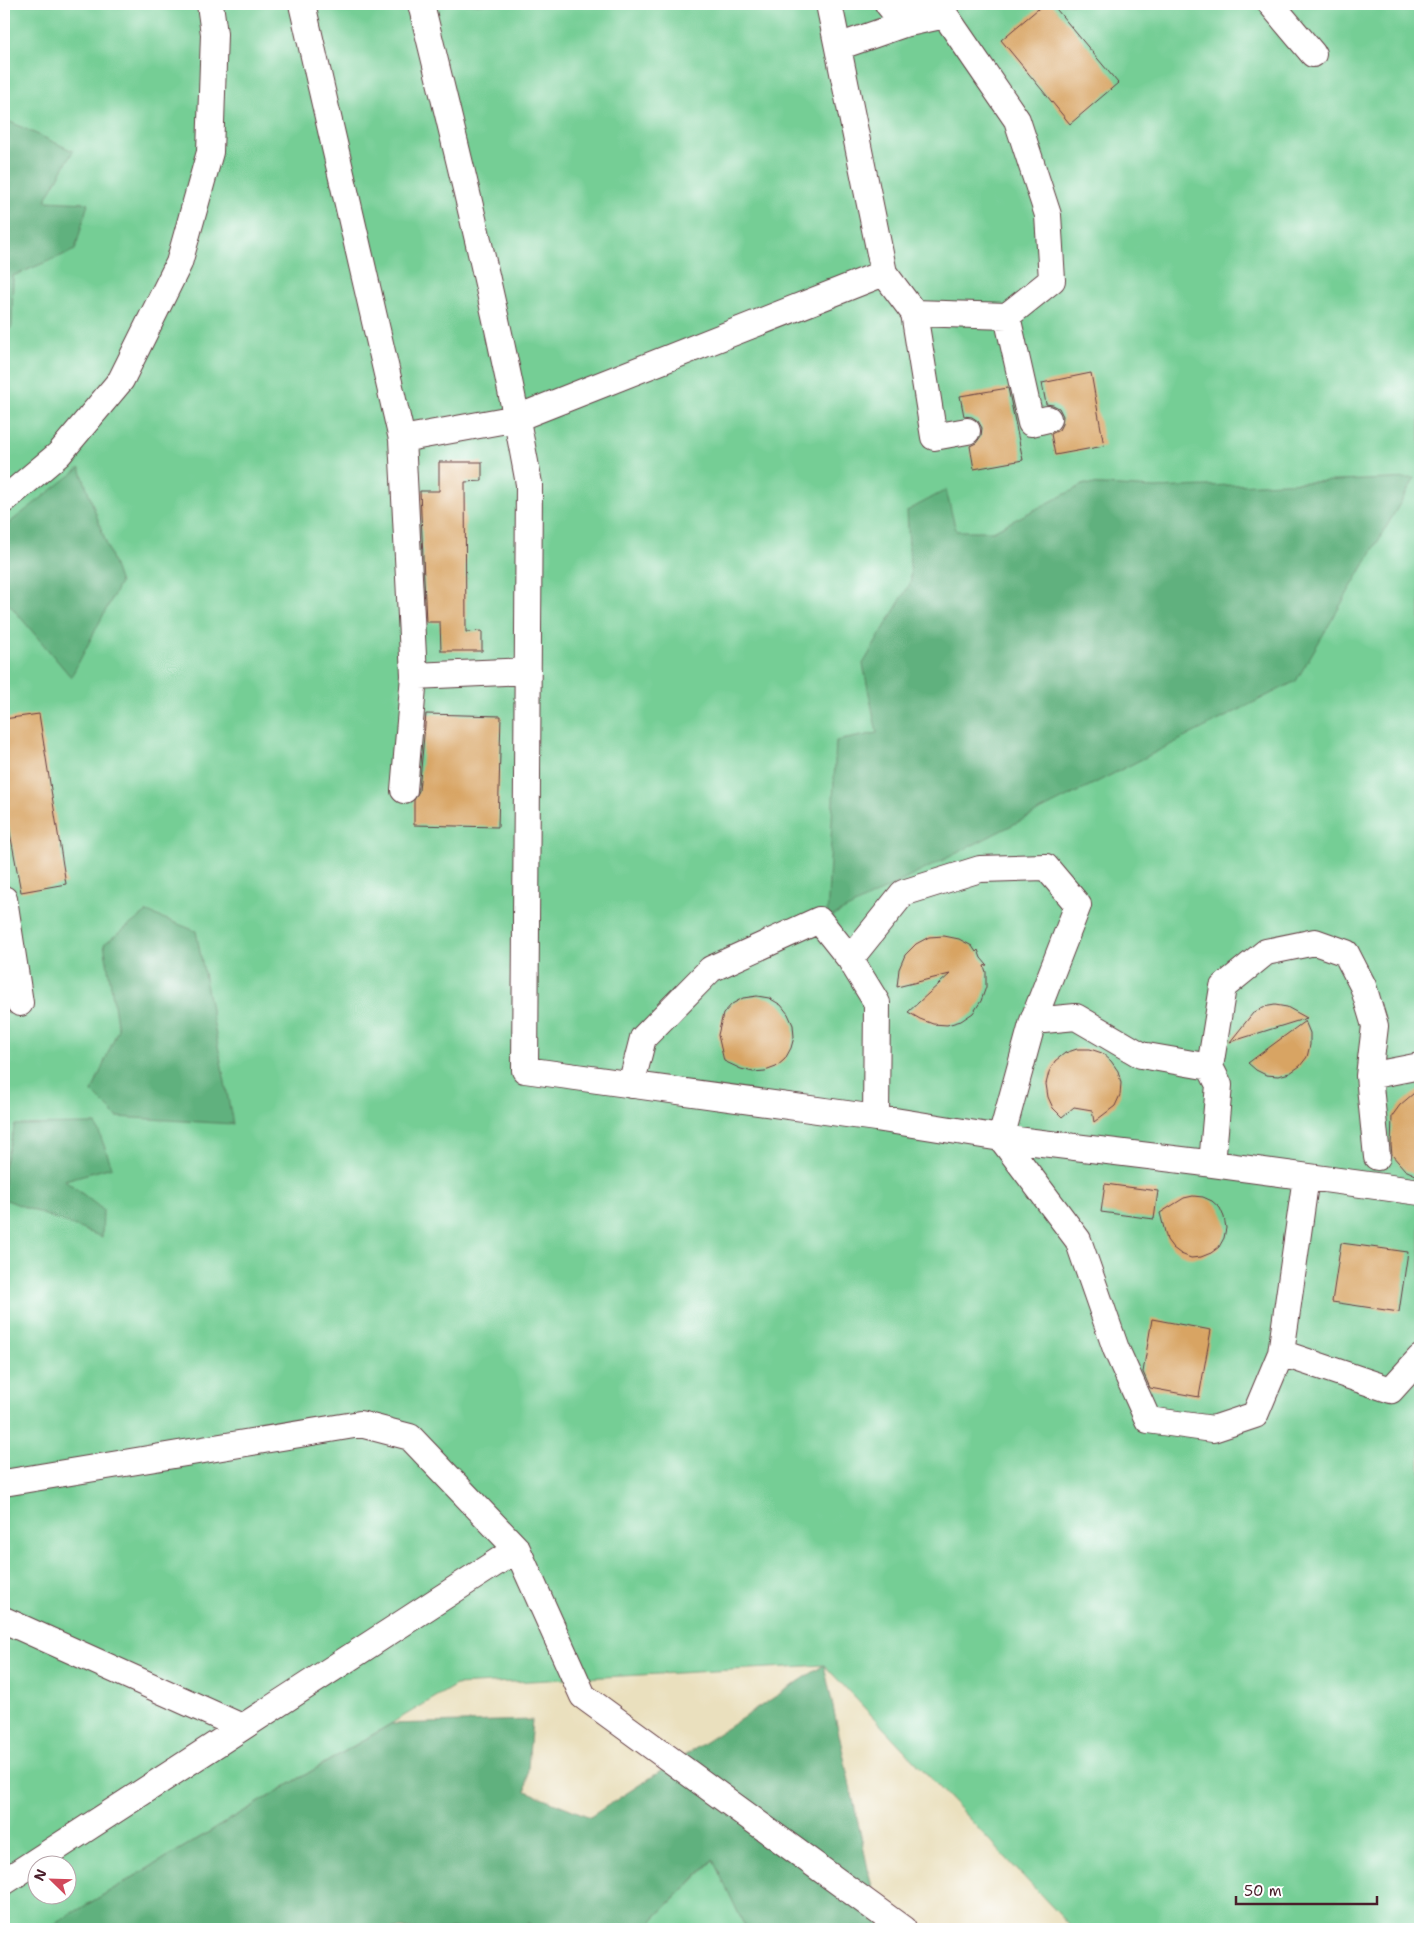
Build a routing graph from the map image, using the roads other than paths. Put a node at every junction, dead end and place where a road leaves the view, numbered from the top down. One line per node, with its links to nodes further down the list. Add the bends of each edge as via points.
1 (210, 4): 18 (street, via 214,34 210,152 179,263 121,380 59,454)
2 (302, 4): 17 (street)
3 (421, 4): 14 (street)
4 (829, 4): 9 (street)
5 (888, 4): 8 (street)
6 (1270, 4): 10 (street)
7 (944, 9): 8 (street); 13 (street, via 1017,120 1048,215 1052,280)
8 (904, 24): 9 (street)
9 (838, 47): 11 (street)
10 (1313, 54)
11 (884, 273): 12 (street); 14 (street)
12 (914, 313): 13 (street); 16 (street, via 934,437)
13 (1007, 316): 15 (street, via 1031,423)
14 (517, 418): 17 (street); 19 (street, via 529,484)
15 (1048, 420)
16 (967, 431)
17 (402, 439): 20 (street)
18 (4, 500)
19 (528, 671): 20 (street); 29 (street, via 524,1070)
20 (414, 676): 21 (street)
21 (404, 790)
22 (4, 898): 24 (street)
23 (850, 959): 25 (street, via 903,893 980,869 1046,867 1078,905); 29 (street, via 819,920 711,969 643,1038); 30 (street, via 877,1003)
24 (20, 1003)
25 (1033, 1021): 27 (street, via 1076,1017 1141,1055); 31 (street)
26 (1420, 1066): 28 (street)
27 (1210, 1067): 28 (street, via 1223,987 1266,952 1314,942 1346,952 1363,986 1375,1026); 33 (street, via 1219,1085)
28 (1369, 1076): 32 (street)
29 (631, 1084): 30 (street)
30 (876, 1118): 31 (street)
31 (1001, 1138): 33 (street); 36 (street, via 1078,1240 1116,1349 1148,1420 1213,1429 1255,1415)
32 (1378, 1157)
33 (1212, 1164): 34 (street)
34 (1306, 1177): 35 (street); 36 (street)
35 (1420, 1192)
36 (1280, 1353): 37 (street, via 1391,1390)
37 (1420, 1358)
38 (4, 1482): 39 (street, via 360,1424 410,1437)
39 (517, 1549): 41 (street); 43 (street, via 583,1696)
40 (4, 1620): 41 (street)
41 (242, 1727): 42 (street)
42 (4, 1882)
43 (903, 1929)

